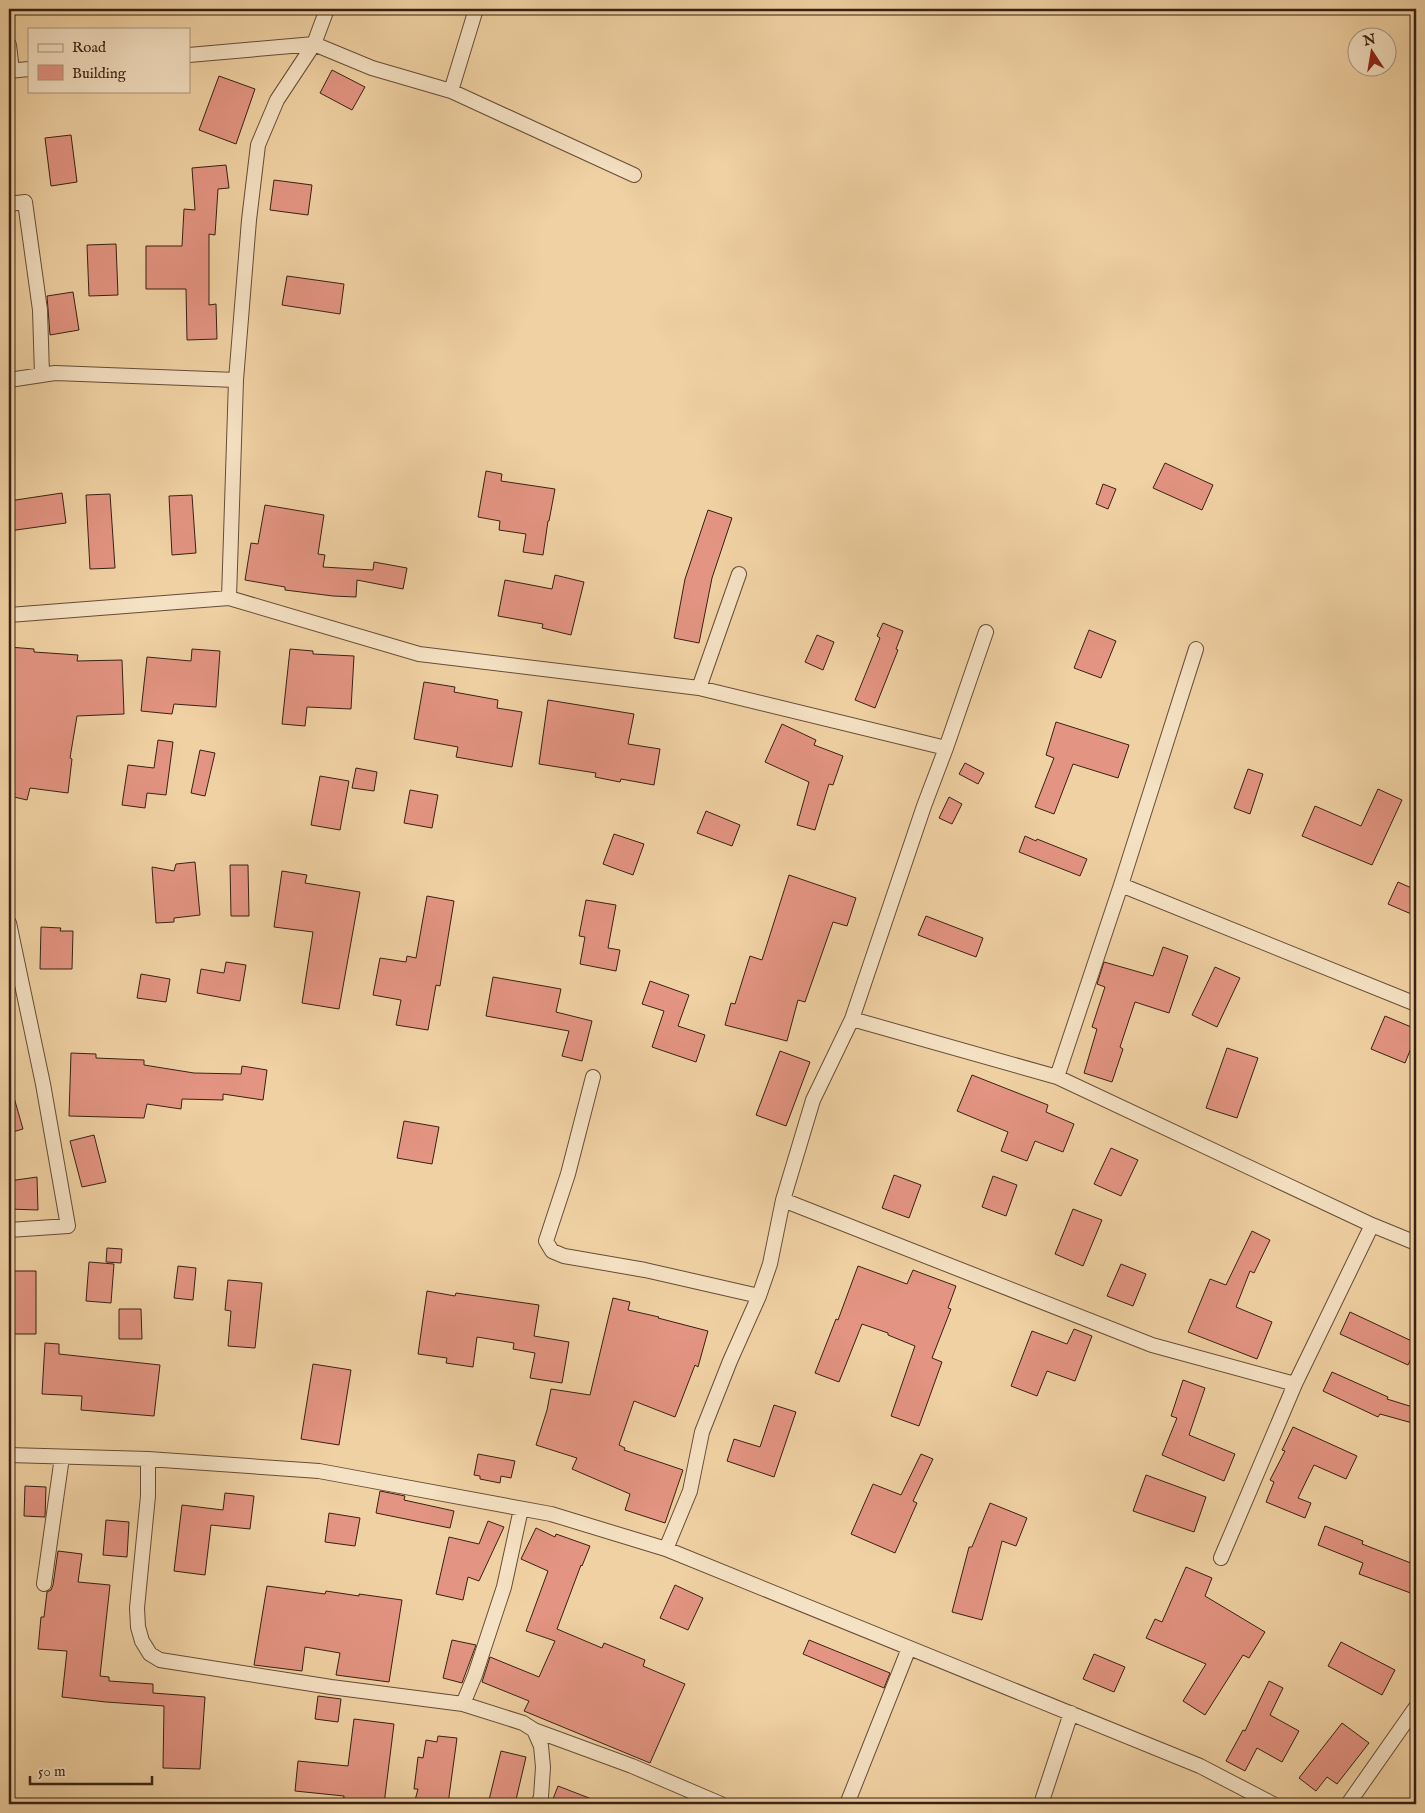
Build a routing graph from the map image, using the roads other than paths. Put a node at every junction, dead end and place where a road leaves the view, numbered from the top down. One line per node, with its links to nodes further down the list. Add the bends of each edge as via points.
1 (327, 9): 3 (street)
2 (476, 9): 8 (street)
3 (314, 44): 5 (street); 8 (street, via 372,68); 13 (street, via 277,100 258,145)
4 (9, 45): 7 (street)
5 (190, 55)
6 (28, 69): 7 (street)
7 (10, 71)
8 (451, 91): 9 (street)
9 (634, 175)
10 (9, 204): 11 (street, via 25,202 40,310)
11 (42, 375): 12 (street); 13 (street)
12 (9, 380)
13 (236, 380): 15 (street)
14 (739, 574): 19 (street)
15 (229, 598): 16 (street); 19 (street, via 419,654)
16 (9, 615)
17 (986, 632): 20 (street)
18 (1196, 649): 21 (street)
19 (699, 688): 20 (street)
20 (946, 748): 24 (street)
21 (1121, 885): 23 (street); 26 (street)
22 (9, 923): 29 (street, via 43,1084 68,1226)
23 (1416, 1004)
24 (852, 1019): 26 (street); 27 (street, via 813,1100)
25 (593, 1077): 31 (street, via 568,1174 546,1241 552,1250 564,1256 645,1270)
26 (1058, 1077): 28 (street)
27 (783, 1200): 31 (street, via 770,1264); 32 (street, via 1152,1345)
28 (1372, 1225): 30 (street); 32 (street)
29 (9, 1230)
30 (1416, 1243)
31 (759, 1296): 37 (street, via 702,1432 690,1491)
32 (1295, 1384): 38 (street)
33 (9, 1455): 34 (street)
34 (62, 1457): 35 (street); 39 (street)
35 (148, 1459): 36 (street, via 319,1470); 41 (street, via 148,1496 137,1608 138,1627 150,1654 160,1660)
36 (521, 1508): 37 (street); 41 (street, via 504,1587)
37 (666, 1549): 40 (street)
38 (1221, 1558)
39 (44, 1584)
40 (909, 1648): 43 (street); 47 (street)
41 (463, 1704): 44 (street, via 523,1722)
42 (1416, 1707): 50 (street)
43 (1071, 1713): 48 (street); 49 (street, via 1200,1766)
44 (534, 1730): 45 (street, via 541,1746 543,1768); 46 (street, via 632,1766)
45 (538, 1804)
46 (721, 1804)
47 (847, 1804)
48 (1040, 1804)
49 (1273, 1804)
50 (1348, 1804)

